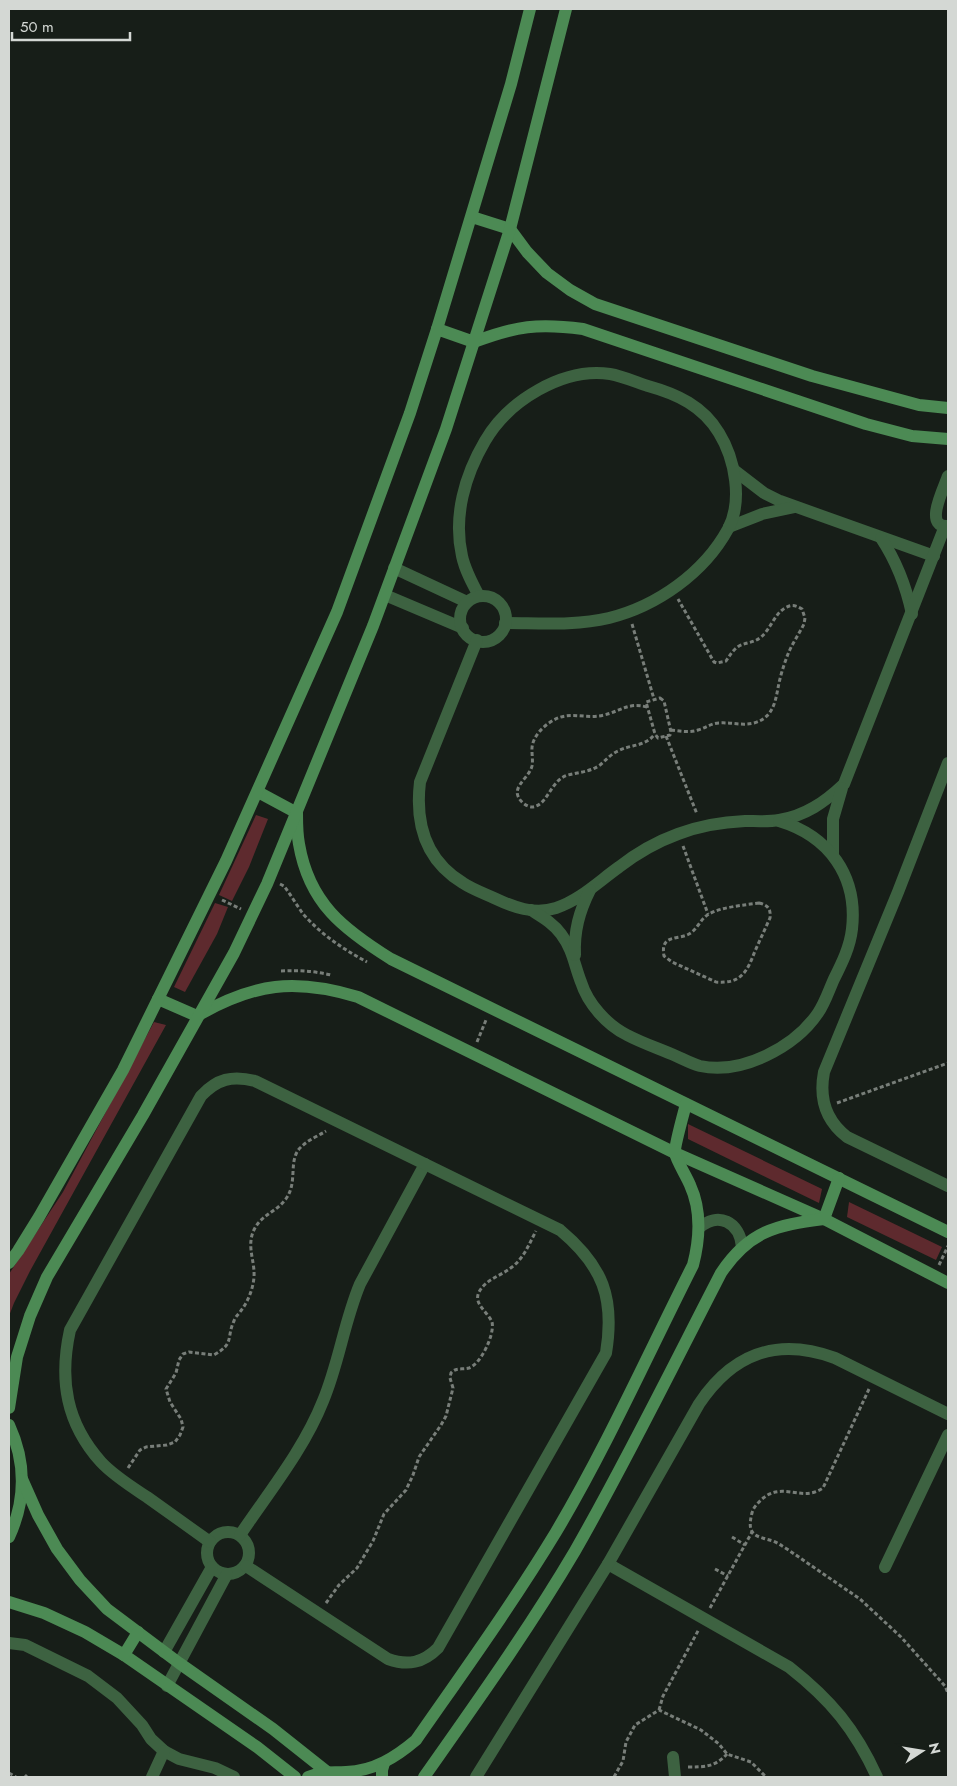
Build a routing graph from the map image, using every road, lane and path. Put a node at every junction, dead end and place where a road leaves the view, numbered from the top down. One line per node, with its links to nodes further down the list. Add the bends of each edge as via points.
1 (530, 9): 3 (street)
2 (566, 9): 4 (street)
3 (472, 217): 4 (street); 5 (street)
4 (510, 229): 6 (street); 7 (street, via 548,273 596,304 820,378 919,405)
5 (438, 329): 6 (street); 32 (street, via 337,612)
6 (474, 342): 8 (street, via 527,326 583,329 866,424 912,436); 16 (street, via 446,429)
7 (948, 408)
8 (948, 439)
9 (734, 470): 11 (street, via 764,492); 13 (street, via 736,490); 19 (street, via 719,432 706,416 672,393 609,374 570,377 551,384 525,398 502,418 486,438 468,478 460,509 459,536)
10 (948, 476): 12 (street, via 935,514 936,521)
11 (797, 507): 13 (street, via 762,514); 14 (street)
12 (947, 526): 15 (street)
13 (729, 528): 17 (street, via 713,551)
14 (881, 538): 15 (street); 21 (street, via 901,574)
15 (934, 556): 21 (street)
16 (394, 568): 18 (street); 19 (street)
17 (672, 589): 20 (street); 27 (path, via 717,663 726,661 739,646 750,644 762,636 788,606 802,609 805,618 788,655 773,709 766,717 756,723 722,722 689,732)
18 (385, 595): 23 (street); 33 (street)
19 (473, 599): 22 (street, via 485,596 497,600 504,610); 23 (street, via 464,607 460,617)
20 (628, 612): 22 (street, via 587,622); 25 (path)
21 (912, 614): 31 (street)
22 (505, 623): 24 (street, via 495,638 483,642)
23 (463, 628): 24 (street)
24 (477, 640): 41 (street, via 420,782 419,821 434,857 463,884 508,905)
25 (654, 699): 26 (path, via 646,702); 27 (path, via 664,701)
26 (647, 708): 28 (path); 28 (path, via 635,705 604,715 568,715 550,721 534,741 532,766 518,788 518,795 526,805 539,805 564,776 591,770 616,751 644,743)
27 (671, 730): 29 (path)
28 (655, 734): 29 (path, via 658,738)
29 (666, 736): 35 (path)
30 (948, 763): 58 (street, via 824,1072)
31 (844, 784): 34 (street, via 814,808); 37 (street, via 833,819)
32 (258, 792): 33 (street); 40 (street)
33 (297, 813): 42 (street); 49 (street, via 298,842 305,871 318,897 337,920 391,959)
34 (777, 821): 35 (street); 37 (street, via 809,833)
35 (702, 826): 36 (street)
36 (678, 834): 39 (street, via 639,852); 43 (path)
37 (833, 854): 44 (street, via 850,892 853,911 848,949 819,1012 807,1027 776,1051 758,1059 739,1065 700,1066 626,1035 592,1004 581,983)
38 (274, 886): 45 (path, via 284,886 304,914 334,943)
39 (591, 888): 41 (street, via 574,901 553,909); 44 (street, via 577,923)
40 (210, 895): 42 (path); 48 (street)
41 (531, 910): 44 (street, via 560,933)
42 (253, 914): 50 (street)
43 (708, 914): 43 (path, via 759,904 769,908 770,918 747,971 736,979 716,982 664,956 668,940 690,933)
44 (575, 960)
45 (371, 964)
46 (277, 972): 47 (path, via 310,971)
47 (335, 976)
48 (158, 1000): 50 (street); 70 (street, via 123,1070)
49 (491, 1008): 52 (path); 57 (street)
50 (198, 1016): 55 (street, via 222,1002 257,990 304,985 358,997); 74 (street, via 47,1277 17,1357)
51 (476, 1017): 52 (path)
52 (485, 1022): 54 (path)
53 (469, 1035): 54 (path)
54 (478, 1039): 55 (path)
55 (473, 1054): 60 (street)
56 (948, 1063): 58 (path)
57 (686, 1104): 60 (street); 62 (street)
58 (824, 1107): 63 (street, via 833,1124 846,1137)
59 (340, 1122): 61 (street); 79 (path, via 300,1148 294,1158 291,1191 278,1208 259,1222 251,1243 253,1286 234,1321 226,1346 214,1355 189,1352 179,1360 176,1373 166,1389 181,1419 180,1435 175,1442 140,1450); 79 (street, via 244,1078 220,1081 201,1096 70,1330 64,1378 68,1401 87,1445 102,1464)
60 (675, 1153): 64 (street); 66 (street, via 691,1187)
61 (425, 1164): 65 (street); 80 (street, via 360,1284 316,1418)
62 (839, 1178): 64 (street); 67 (street)
63 (948, 1186)
64 (824, 1219): 69 (street, via 783,1225); 71 (street)
65 (542, 1221): 93 (path, via 518,1262 480,1289 478,1303 492,1323 492,1333 479,1362 451,1373 453,1388 446,1416 419,1457 406,1490 384,1514 357,1568 339,1584); 93 (street, via 578,1245 603,1284 610,1330 606,1354 438,1648 430,1656 410,1664 388,1660)
66 (699, 1228): 69 (street, via 712,1220 727,1222 739,1232); 103 (street, via 693,1265 603,1446 556,1530 507,1609 416,1740)
67 (948, 1232)
68 (948, 1245): 71 (path)
69 (742, 1247): 113 (street, via 721,1273 574,1551)
70 (9, 1263)
71 (934, 1276): 72 (street)
72 (948, 1283)
73 (874, 1377): 75 (street); 85 (street, via 817,1351 797,1348 758,1354 732,1368 710,1388 699,1404); 100 (path, via 823,1488 816,1493 781,1490 766,1495 753,1509 752,1532 758,1538 787,1549 860,1600 901,1637)
74 (9, 1408)
75 (948, 1414)
76 (9, 1425): 78 (street, via 18,1450)
77 (948, 1434): 87 (street)
78 (22, 1479): 82 (street, via 21,1502); 94 (street, via 52,1540 80,1580 107,1609)
79 (121, 1479): 83 (street)
80 (240, 1535): 83 (street, via 224,1532); 86 (street, via 250,1549)
81 (732, 1536): 84 (path)
82 (9, 1537)
83 (210, 1542): 88 (street, via 207,1555)
84 (745, 1545)
85 (608, 1564): 114 (street); 117 (street, via 789,1667 812,1685 851,1729)
86 (246, 1566): 90 (street, via 237,1573); 93 (street)
87 (885, 1566)
88 (212, 1567): 90 (street); 96 (street)
89 (715, 1569): 91 (path)
90 (227, 1574): 98 (street)
91 (728, 1576)
92 (9, 1602): 97 (street, via 44,1613)
93 (319, 1614)
94 (138, 1632): 96 (street); 97 (street)
95 (9, 1643): 101 (street, via 25,1645 88,1676 117,1698)
96 (164, 1652): 98 (street)
97 (124, 1655): 99 (street)
98 (179, 1663): 99 (street); 106 (street)
99 (167, 1686): 110 (street, via 257,1747)
100 (948, 1693)
101 (164, 1751): 108 (street); 109 (street)
102 (727, 1754): 104 (path, via 707,1768); 115 (path, via 701,1730 659,1710 635,1725); 116 (path, via 751,1762)
103 (384, 1762): 106 (street, via 366,1769); 112 (street)
104 (674, 1767)
105 (9, 1772): 107 (path)
106 (330, 1774): 111 (street)
107 (16, 1777)
108 (152, 1777)
109 (234, 1777)
110 (294, 1777)
111 (308, 1777)
112 (382, 1777)
113 (424, 1777)
114 (476, 1777)
115 (614, 1777)
116 (766, 1777)
117 (877, 1777)

